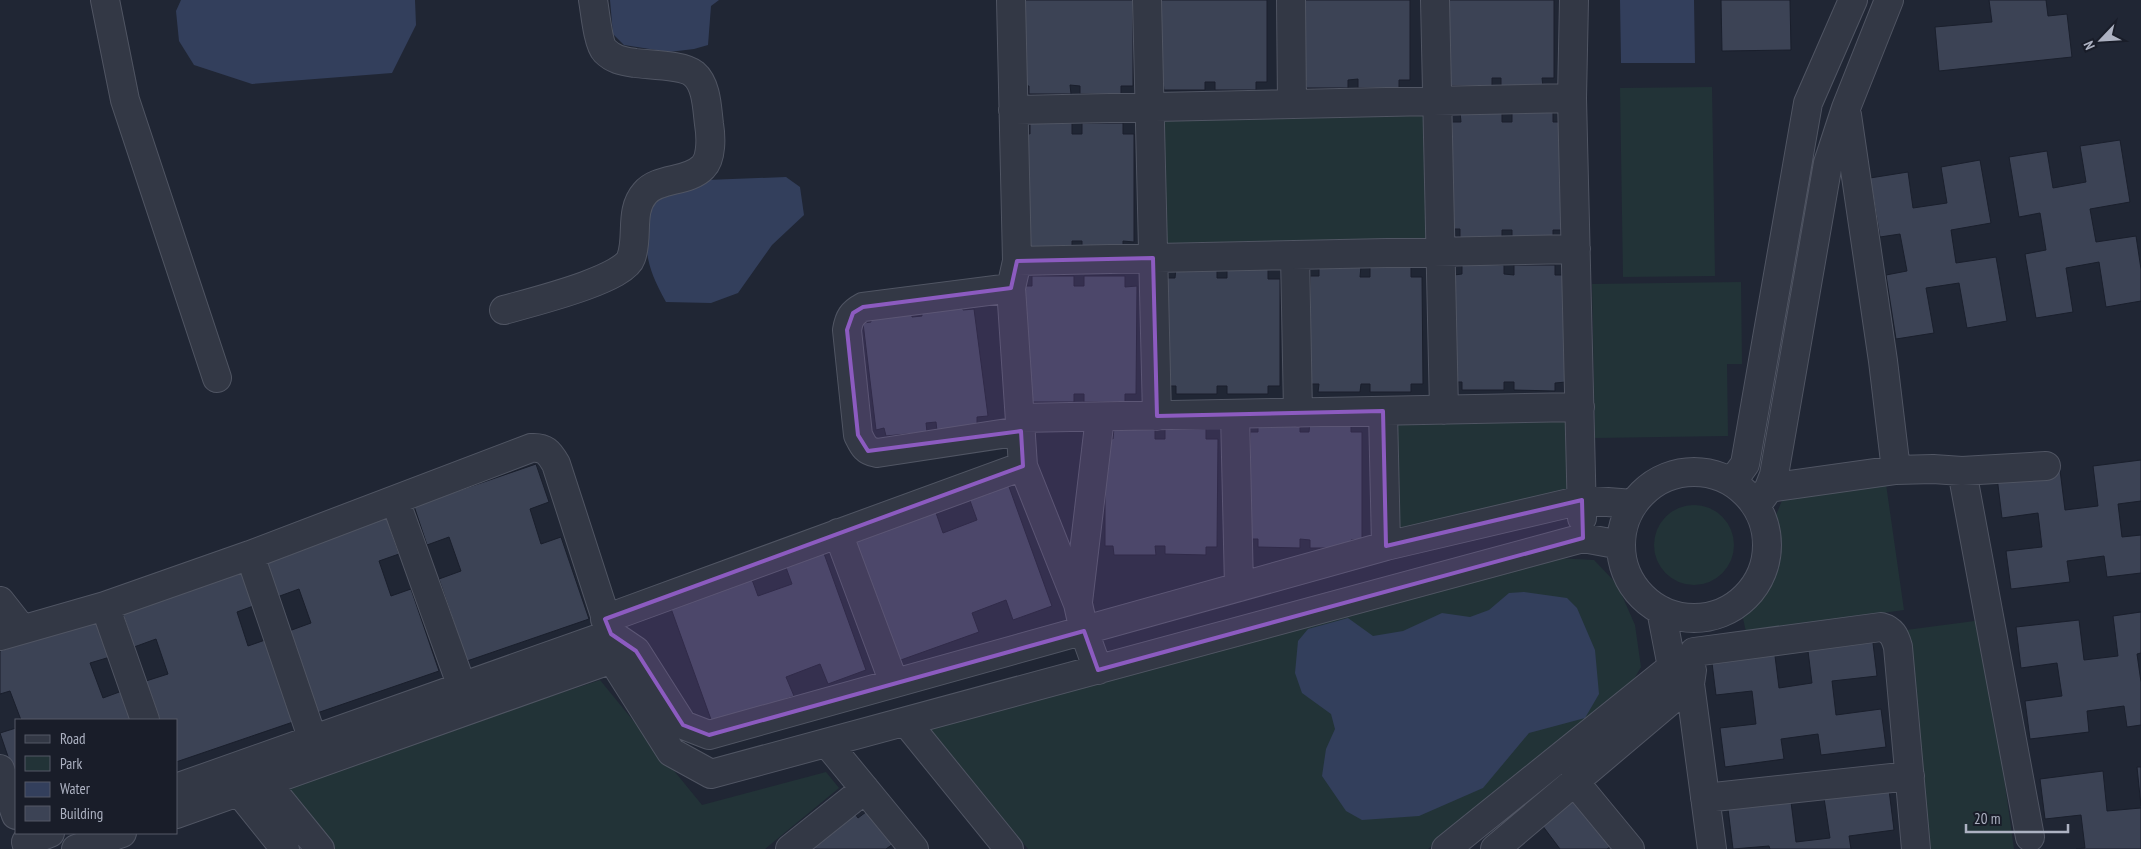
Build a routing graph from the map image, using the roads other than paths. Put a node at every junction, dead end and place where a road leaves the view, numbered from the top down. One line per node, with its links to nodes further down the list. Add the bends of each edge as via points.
1 (105, 0): 23 (street, via 125,100)
2 (592, 0): 22 (street, via 603,49 617,61 682,69 694,74 704,88 710,127 708,159 702,168 690,175 648,188 640,199 635,219 631,259 623,269 606,278)
3 (1011, 0): 15 (street)
4 (1147, 0): 13 (street)
5 (1291, 0): 12 (street)
6 (1435, 0): 11 (street)
7 (1574, 0): 10 (street)
8 (1853, 0): 36 (street, via 1808,103 1745,464)
9 (1889, 0): 14 (street)
10 (1572, 98): 11 (street); 16 (street)
11 (1436, 101): 12 (street); 17 (street)
12 (1292, 104): 13 (street)
13 (1150, 107): 15 (street); 19 (street)
14 (1846, 108): 34 (street); 37 (street, via 1828,163 1774,475)
15 (1013, 110): 20 (street)
16 (1576, 249): 17 (street); 24 (street)
17 (1440, 252): 18 (street); 25 (street)
18 (1295, 255): 19 (street); 27 (street)
19 (1153, 258): 20 (street); 29 (street)
20 (1017, 261): 21 (street)
21 (1011, 288): 31 (street); 31 (street, via 863,307 853,312 847,330 858,435 868,452 877,453)
22 (504, 310)
23 (217, 378)
24 (1580, 407): 25 (street); 39 (street)
25 (1444, 410): 26 (street)
26 (1383, 411): 27 (street); 43 (street)
27 (1298, 413): 28 (street)
28 (1235, 414): 29 (street); 46 (street)
29 (1157, 416): 30 (street)
30 (1100, 417): 31 (street); 48 (street)
31 (1021, 425): 32 (street)
32 (1023, 466): 41 (street); 48 (street)
33 (2046, 466): 35 (street)
34 (1896, 470): 35 (street); 37 (street)
35 (1962, 471): 75 (street)
36 (1732, 482): 37 (street, via 1746,493); 40 (street, via 1712,473 1689,471 1667,476 1648,487)
37 (1762, 497): 51 (street, via 1767,549 1763,572 1751,591 1735,606 1714,615)
38 (396, 500): 45 (street); 54 (street, via 531,448 542,448 550,453); 59 (street)
39 (1582, 500): 40 (street); 42 (street); 43 (street)
40 (1632, 504): 44 (street, via 1624,524)
41 (838, 534): 54 (street); 58 (street)
42 (1583, 538): 44 (street); 56 (street)
43 (1386, 546): 46 (street)
44 (1621, 546): 50 (street, via 1624,568 1634,588)
45 (250, 555): 49 (street); 62 (street)
46 (1239, 587): 52 (street)
47 (0, 601): 53 (street)
48 (1078, 604): 52 (street)
49 (105, 606): 53 (street); 60 (street)
50 (1661, 610): 51 (street); 57 (street)
51 (1692, 618): 55 (street)
52 (1084, 631): 56 (street); 58 (street)
53 (11, 633)
54 (609, 637): 58 (street, via 636,652 683,725 709,734); 59 (street); 63 (street, via 671,752 711,774); 65 (street)
55 (1694, 652): 57 (street); 66 (street, via 1881,627 1889,629 1896,637 1898,647)
56 (1098, 670): 61 (street)
57 (1681, 676): 67 (street); 71 (street); 82 (street)
58 (894, 683)
59 (462, 687): 62 (street)
60 (145, 719)
61 (906, 722): 63 (street); 81 (street)
62 (313, 740): 65 (street)
63 (827, 743): 70 (street)
64 (0, 770): 72 (street)
65 (258, 772): 68 (street); 78 (street)
66 (1910, 776): 71 (street); 86 (street)
67 (1574, 781): 83 (street); 84 (street)
68 (231, 782): 69 (street); 73 (street); 77 (street)
69 (178, 788)
70 (865, 789): 79 (street); 80 (street)
71 (1705, 798): 85 (street)
72 (15, 812)
73 (178, 813)
74 (119, 834): 76 (street)
75 (2030, 837)
76 (76, 849)
77 (285, 849)
78 (320, 849)
79 (790, 849)
80 (914, 849)
81 (1009, 849)
82 (1446, 849)
83 (1495, 849)
84 (1630, 849)
85 (1712, 849)
86 (1916, 849)

